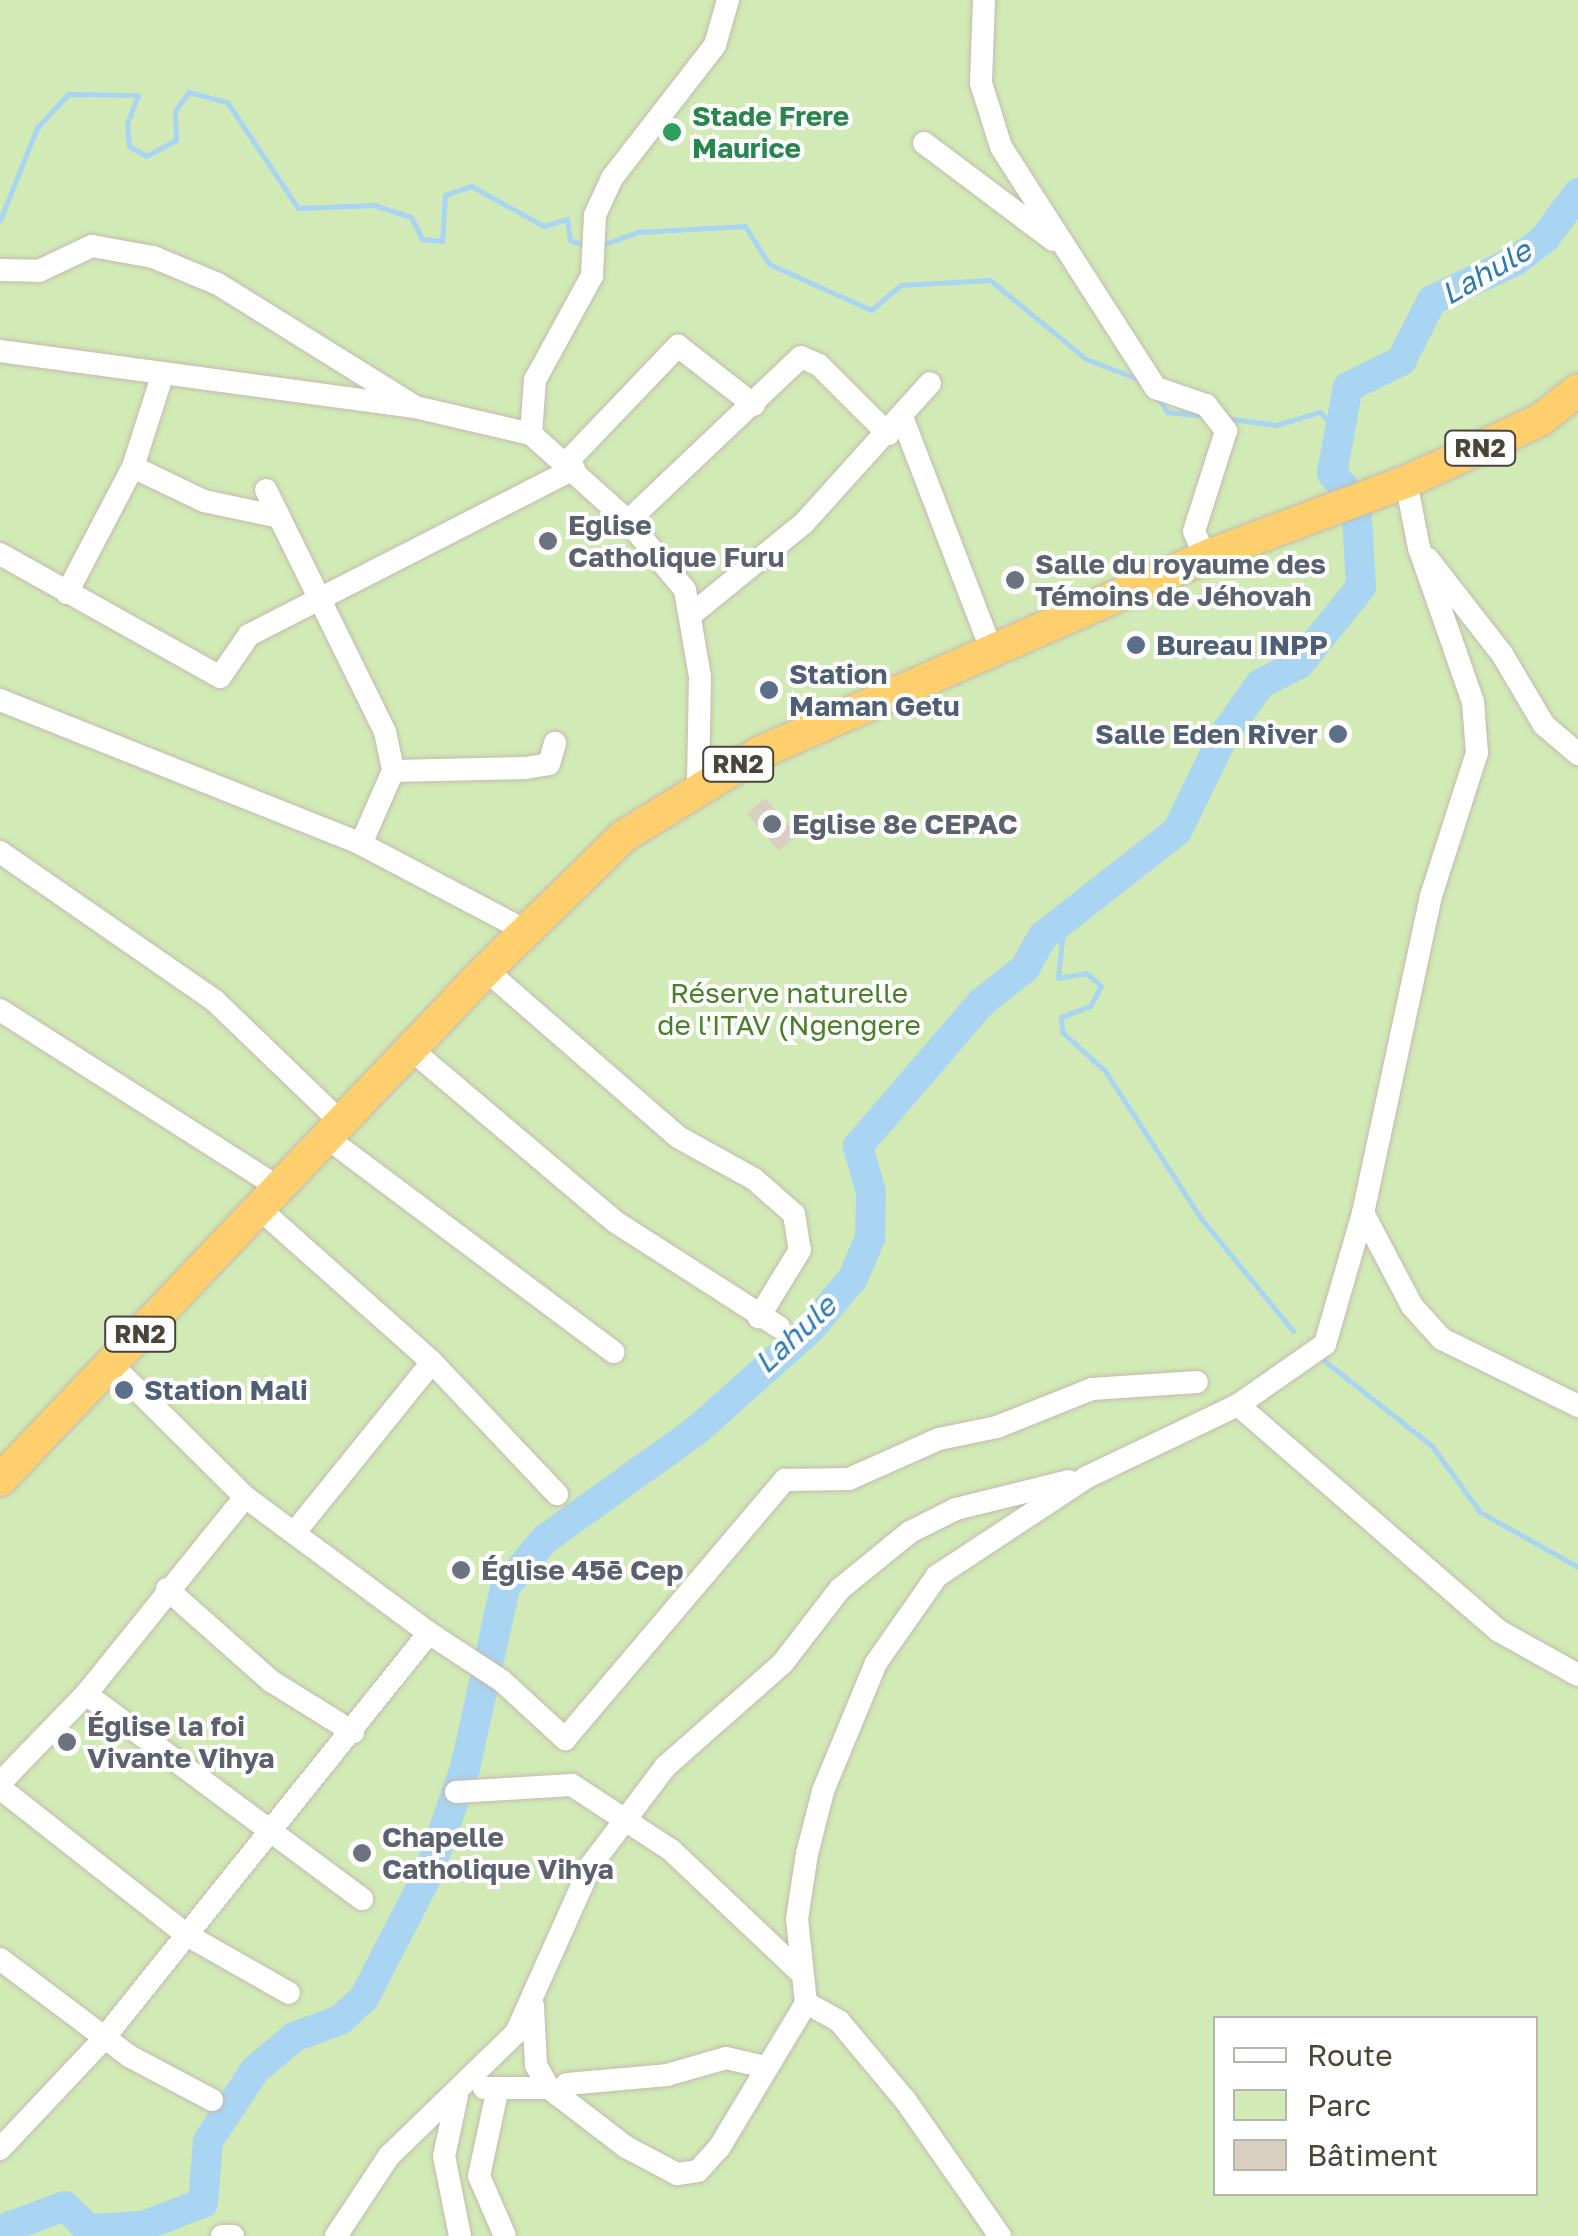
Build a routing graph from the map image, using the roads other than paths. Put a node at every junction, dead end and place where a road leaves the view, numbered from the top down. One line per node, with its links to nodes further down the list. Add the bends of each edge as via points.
1 (728, 0): 13 (street, via 715,45 612,178 595,215 598,252 535,380)
2 (984, 0): 4 (street, via 988,120)
3 (924, 143): 4 (street)
4 (1060, 245): 22 (street, via 1156,388 1206,405 1226,431 1194,531)
5 (0, 270): 11 (street, via 39,272 92,246 154,257 218,284)
6 (0, 351): 7 (street, via 75,356)
7 (161, 379): 11 (street); 15 (street)
8 (930, 383): 12 (street)
9 (1578, 390): 16 (highway, RN2, via 1540,420)
10 (754, 405): 12 (street, via 801,357); 14 (street, via 678,346); 19 (street)
11 (415, 407): 13 (street)
12 (895, 425): 25 (street, via 804,523); 26 (street)
13 (531, 434): 14 (street)
14 (570, 465): 19 (street); 24 (street)
15 (133, 467): 18 (street, via 204,501); 23 (street)
16 (1406, 482): 20 (street); 22 (highway, RN2)
17 (266, 490): 18 (street)
18 (278, 518): 24 (street)
19 (628, 521): 25 (street, via 686,590)
20 (1419, 548): 29 (street, via 1502,654 1544,725); 40 (street, via 1473,702 1478,753 1431,896)
21 (0, 554): 23 (street)
22 (1204, 556): 26 (highway, RN2)
23 (68, 594): 24 (street, via 220,677 249,636)
24 (318, 603): 30 (street, via 385,732)
25 (692, 614): 31 (street)
26 (992, 651): 31 (highway, RN2)
27 (0, 700): 32 (street)
28 (555, 743): 30 (street, via 549,764)
29 (1578, 754)
30 (393, 771): 32 (street)
31 (698, 785): 34 (highway, RN2, via 624,836)
32 (361, 844): 34 (street)
33 (0, 852): 38 (street, via 215,1001)
34 (524, 930): 35 (highway, RN2)
35 (486, 970): 37 (highway, RN2); 37 (street, via 678,1137 754,1179 794,1214 800,1250 769,1322 614,1221)
36 (3, 1017): 39 (street)
37 (413, 1051): 38 (highway, RN2)
38 (337, 1132): 39 (highway, RN2); 41 (street)
39 (272, 1200): 42 (street); 43 (highway, RN2)
40 (1363, 1213): 45 (street, via 1324,1344); 46 (street, via 1412,1306 1442,1339)
41 (613, 1352)
42 (432, 1362): 49 (street); 51 (street)
43 (111, 1364): 48 (highway, RN2); 50 (street)
44 (1197, 1382): 53 (street, via 1092,1390 997,1427 938,1438 848,1479 785,1480 566,1739 502,1681)
45 (1238, 1406): 47 (street); 54 (street, via 1499,1631)
46 (1578, 1406)
47 (1086, 1477): 59 (street, via 956,1510 910,1532 840,1590 782,1664 697,1734); 64 (street, via 938,1576 876,1663 823,1790 807,1854 797,1919)
48 (0, 1480)
49 (557, 1494)
50 (246, 1497): 51 (street); 52 (street)
51 (295, 1532): 53 (street)
52 (167, 1588): 55 (street); 56 (street, via 271,1681)
53 (430, 1632): 56 (street)
54 (1578, 1675)
55 (86, 1694): 57 (street); 60 (street)
56 (353, 1732): 60 (street)
57 (0, 1786): 62 (street)
58 (456, 1792): 59 (street, via 572,1785)
59 (621, 1818): 64 (street, via 671,1850); 67 (street, via 591,1865)
60 (268, 1836): 61 (street); 62 (street)
61 (362, 1899)
62 (187, 1935): 65 (street); 68 (street)
63 (0, 1959): 68 (street)
64 (802, 1973): 66 (street)
65 (290, 1994)
66 (806, 2004): 69 (street); 80 (street, via 838,2022 906,2100)
67 (533, 2006): 70 (street); 72 (street, via 536,2065)
68 (105, 2031): 73 (street, via 129,2056); 74 (street)
69 (762, 2066): 72 (street, via 726,2058 667,2075); 72 (street, via 719,2148 698,2171 677,2174)
70 (460, 2088): 71 (street); 77 (street, via 390,2156); 78 (street, via 444,2156)
71 (498, 2088): 72 (street); 79 (street, via 480,2176)
72 (553, 2091)
73 (212, 2100)
74 (4, 2136)
75 (222, 2236): 76 (street)
76 (233, 2236)
77 (336, 2236)
78 (460, 2236)
79 (505, 2236)
80 (1000, 2236)

